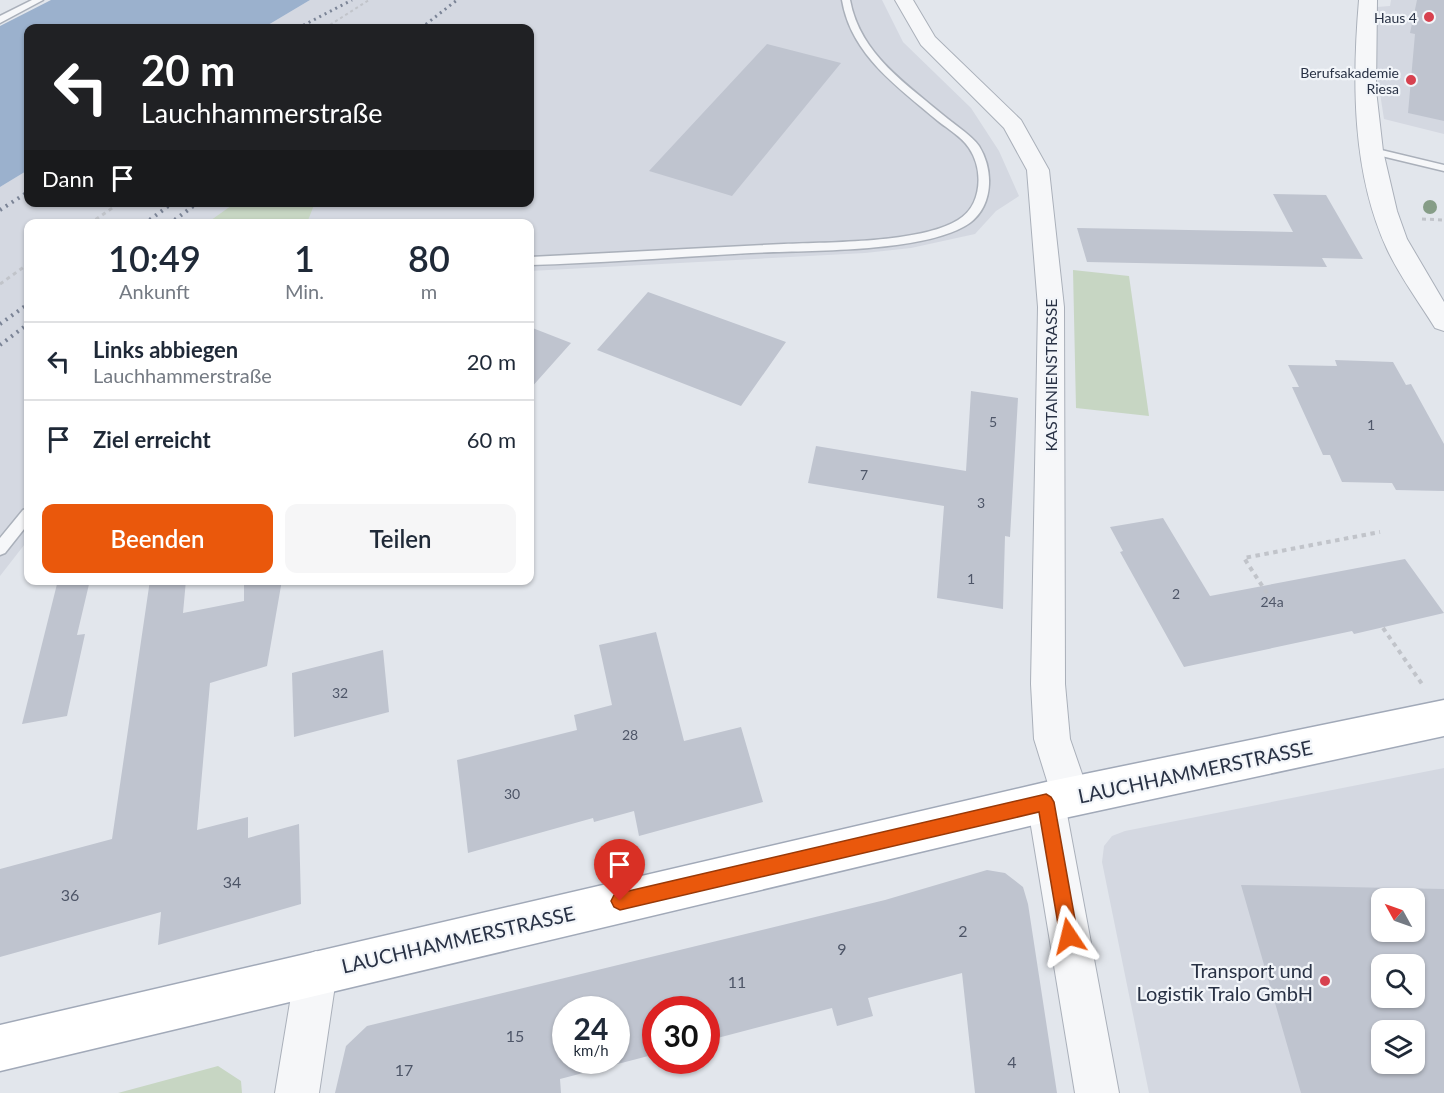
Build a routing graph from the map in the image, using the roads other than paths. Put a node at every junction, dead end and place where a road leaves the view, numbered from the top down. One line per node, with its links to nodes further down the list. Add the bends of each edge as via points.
1 (39, 0): 5 (lane)
2 (846, 0): 8 (lane, via 849,21 865,49 974,147 983,181 977,214 966,223 932,234 876,243)
3 (904, 0): 13 (street, KASTANIENSTRASSE, via 928,41 1013,125 1038,170 1052,307 1048,684)
4 (1368, 0): 6 (street, via 1365,79)
5 (0, 20)
6 (1373, 151): 7 (lane); 9 (street, via 1396,241)
7 (1444, 168)
8 (534, 261)
9 (1444, 322)
10 (24, 519): 11 (lane)
11 (0, 549)
12 (1444, 718): 13 (main road, LAUCHHAMMERSTRASSE)
13 (1058, 800): 14 (main road, LAUCHHAMMERSTRASSE); 17 (street, KASTANIENSTRASSE)
14 (316, 972): 15 (main road, LAUCHHAMMERSTRASSE); 16 (street)
15 (0, 1048)
16 (297, 1093)
17 (1097, 1093)

